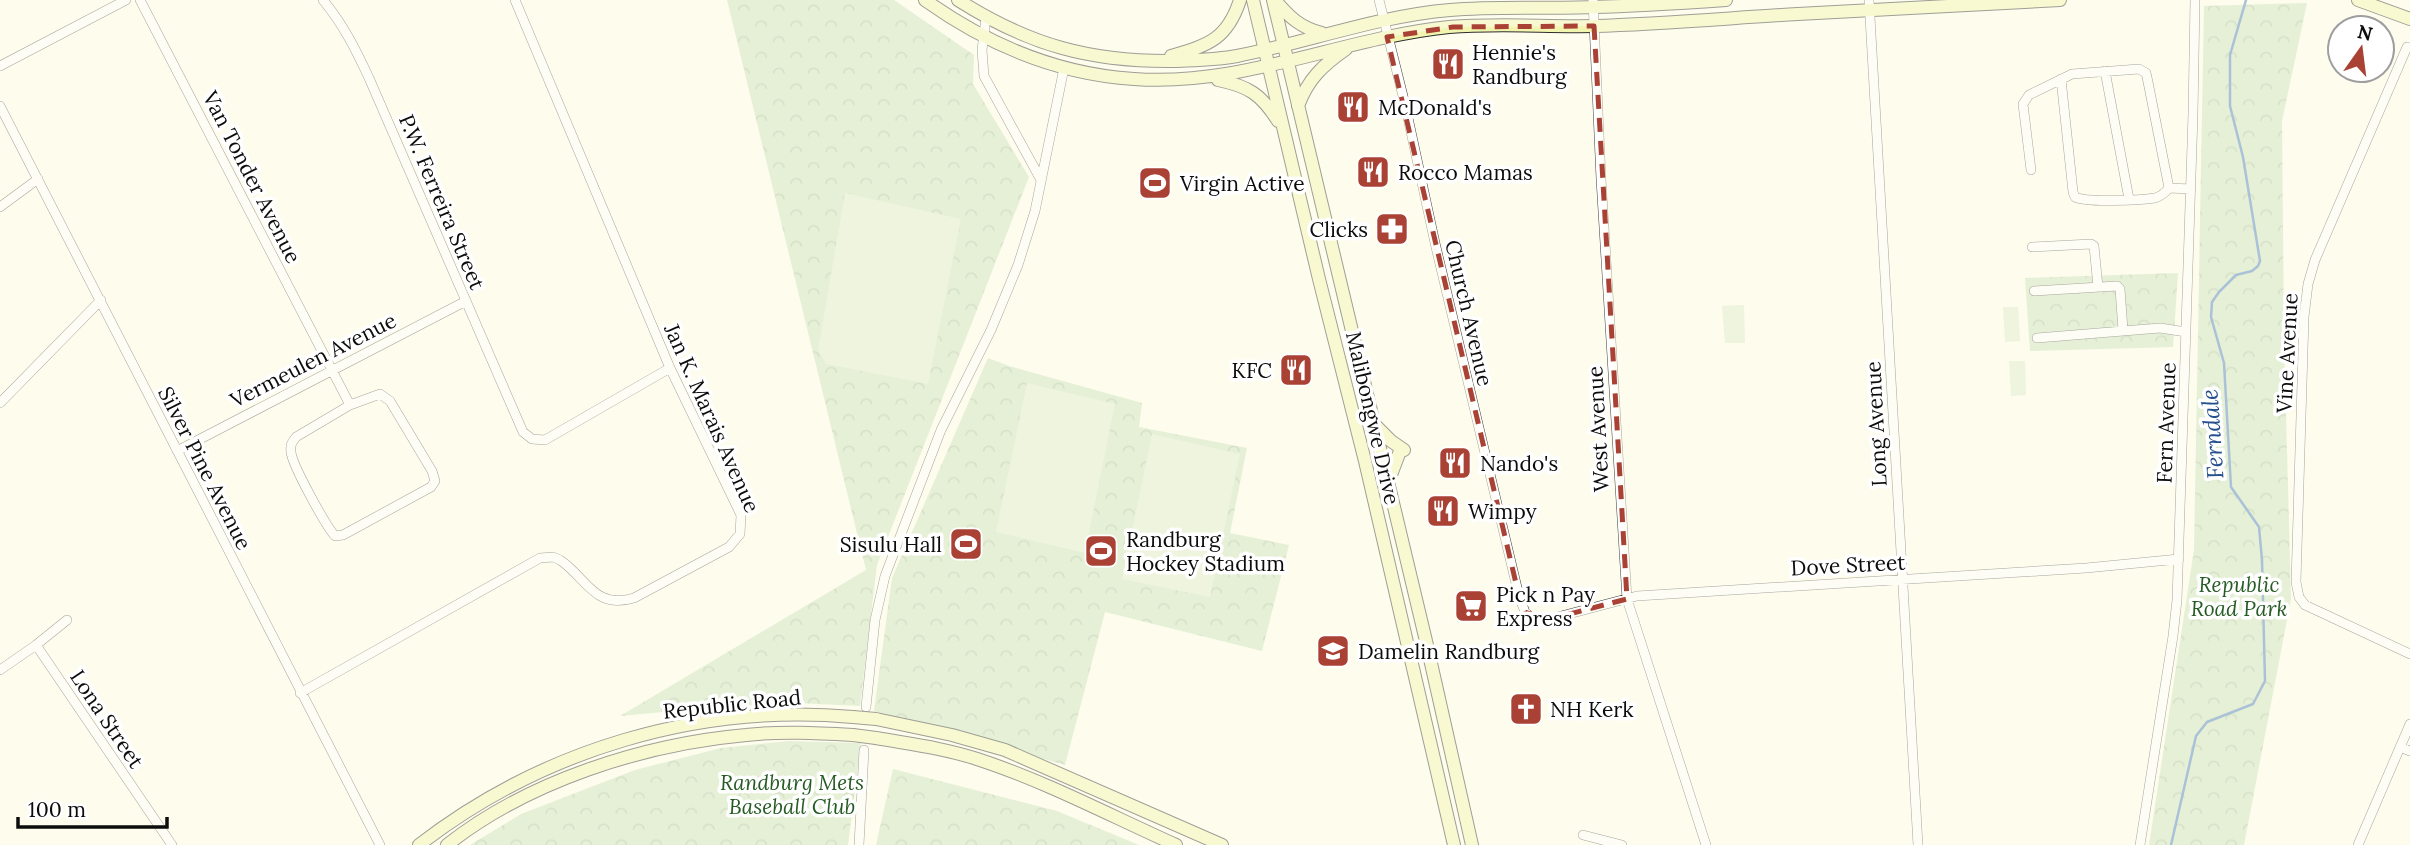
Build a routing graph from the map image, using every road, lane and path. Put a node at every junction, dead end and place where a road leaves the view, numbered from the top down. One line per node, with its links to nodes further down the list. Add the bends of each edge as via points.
1 (126, 0): 31 (street)
2 (140, 0): 55 (street, Van Tonder Avenue)
3 (323, 0): 50 (street, P.W. Ferreira Street, via 363,66)
4 (515, 0): 54 (street, Jan K. Marais Avenue)
5 (925, 0): 22 (main road)
6 (958, 0): 17 (main road)
7 (1240, 0): 28 (main road, via 1223,34 1207,46)
8 (1253, 0): 27 (main road, Malibongwe Drive)
9 (1274, 0): 21 (main road, via 1297,23); 24 (main road, Malibongwe Drive)
10 (1379, 0): 19 (street, Church Avenue)
11 (1726, 0): 15 (main road)
12 (2060, 0): 16 (main road)
13 (2195, 0): 43 (street, Fern Avenue)
14 (2358, 0): 18 (main road)
15 (1593, 4): 19 (main road, via 1451,9); 20 (street, West Avenue)
16 (1870, 5): 20 (main road); 62 (street, Long Avenue)
17 (986, 18): 22 (street); 28 (main road, via 1061,50)
18 (2410, 19)
19 (1384, 21): 21 (main road); 23 (street, Church Avenue)
20 (1594, 26): 23 (main road, via 1453,27); 63 (street, West Avenue)
21 (1327, 34): 24 (main road)
22 (984, 37): 32 (main road, via 1028,58); 41 (street, via 988,87)
23 (1387, 37): 25 (main road); 64 (street, Church Avenue)
24 (1283, 44): 27 (main road); 29 (main road, Malibongwe Drive)
25 (1352, 45): 29 (main road); 37 (main road, via 1316,73)
26 (2407, 47): 67 (street, Vine Avenue, via 2308,284 2296,574 2305,606)
27 (1265, 49): 28 (main road, via 1203,60); 30 (main road, Malibongwe Drive)
28 (1153, 61)
29 (1287, 61): 30 (main road); 37 (main road, Malibongwe Drive)
30 (1269, 65): 34 (main road); 38 (main road, Malibongwe Drive)
31 (0, 66)
32 (1064, 68): 34 (main road, via 1135,79); 41 (street)
33 (2105, 71): 35 (street, via 2079,72); 42 (street, via 2139,69 2146,73); 44 (street)
34 (1209, 78): 38 (main road, via 1246,87 1271,110)
35 (2061, 79): 39 (street, via 2029,95 2023,104); 44 (street, via 2073,192 2081,200)
36 (0, 106): 40 (street, Silver Pine Avenue)
37 (1298, 106): 58 (main road, Malibongwe Drive)
38 (1285, 133): 82 (main road, Malibongwe Drive)
39 (2031, 170)
40 (38, 179): 45 (street); 49 (street, Silver Pine Avenue)
41 (1041, 180): 70 (street, via 1006,295 941,430 888,565 875,620)
42 (2169, 188): 43 (street); 44 (street, via 2154,198)
43 (2191, 189): 52 (street, Fern Avenue)
44 (2129, 199)
45 (0, 207)
46 (2032, 247): 47 (street, via 2091,243)
47 (2098, 287): 48 (street); 51 (street, via 2119,287)
48 (2034, 291)
49 (101, 300): 56 (street); 59 (street, Silver Pine Avenue)
50 (466, 301): 54 (street, P.W. Ferreira Street, via 519,424 532,439 545,440); 55 (street, Vermeulen Avenue)
51 (2123, 330): 52 (street); 53 (street)
52 (2186, 332): 61 (street, Fern Avenue)
53 (2036, 338)
54 (670, 368): 69 (street, Jan K. Marais Avenue, via 741,516 735,542 621,602 599,596 559,560 540,558)
55 (332, 371): 57 (street, Van Tonder Avenue); 59 (street, Vermeulen Avenue)
56 (0, 403)
57 (350, 405): 57 (street, via 385,396 435,481 338,536 327,525 291,449 296,437)
58 (1373, 422): 60 (main road, Malibongwe Drive); 60 (main road, via 1402,450)
59 (177, 451): 69 (street, Silver Pine Avenue)
60 (1388, 482): 83 (main road, Malibongwe Drive)
61 (2179, 559): 62 (street, Dove Street); 87 (street, Fern Avenue, via 2173,636)
62 (1903, 580): 63 (street, Dove Street); 86 (street, Long Avenue)
63 (1627, 599): 64 (street, Dove Street, via 1558,619 1539,620); 85 (street, West Avenue)
64 (1525, 612)
65 (66, 620): 66 (street)
66 (36, 645): 68 (street); 75 (street, Lona Street)
67 (2410, 654)
68 (0, 670)
69 (300, 693): 76 (street, Silver Pine Avenue)
70 (866, 707)
71 (2410, 724): 72 (street)
72 (2405, 749): 88 (street)
73 (864, 750): 79 (street)
74 (1583, 835): 84 (street)
75 (172, 845)
76 (380, 845)
77 (419, 845): 81 (main road, Republic Road, bridge, via 450,821 516,783 634,736 794,714 876,719 1005,750)
78 (447, 845): 80 (main road, Republic Road, bridge, via 490,816 590,770 645,753 746,735 794,733 876,738 977,759)
79 (859, 845)
80 (1176, 845)
81 (1222, 845)
82 (1454, 845)
83 (1472, 845)
84 (1622, 845)
85 (1706, 845)
86 (1918, 845)
87 (2140, 845)
88 (2358, 845)

